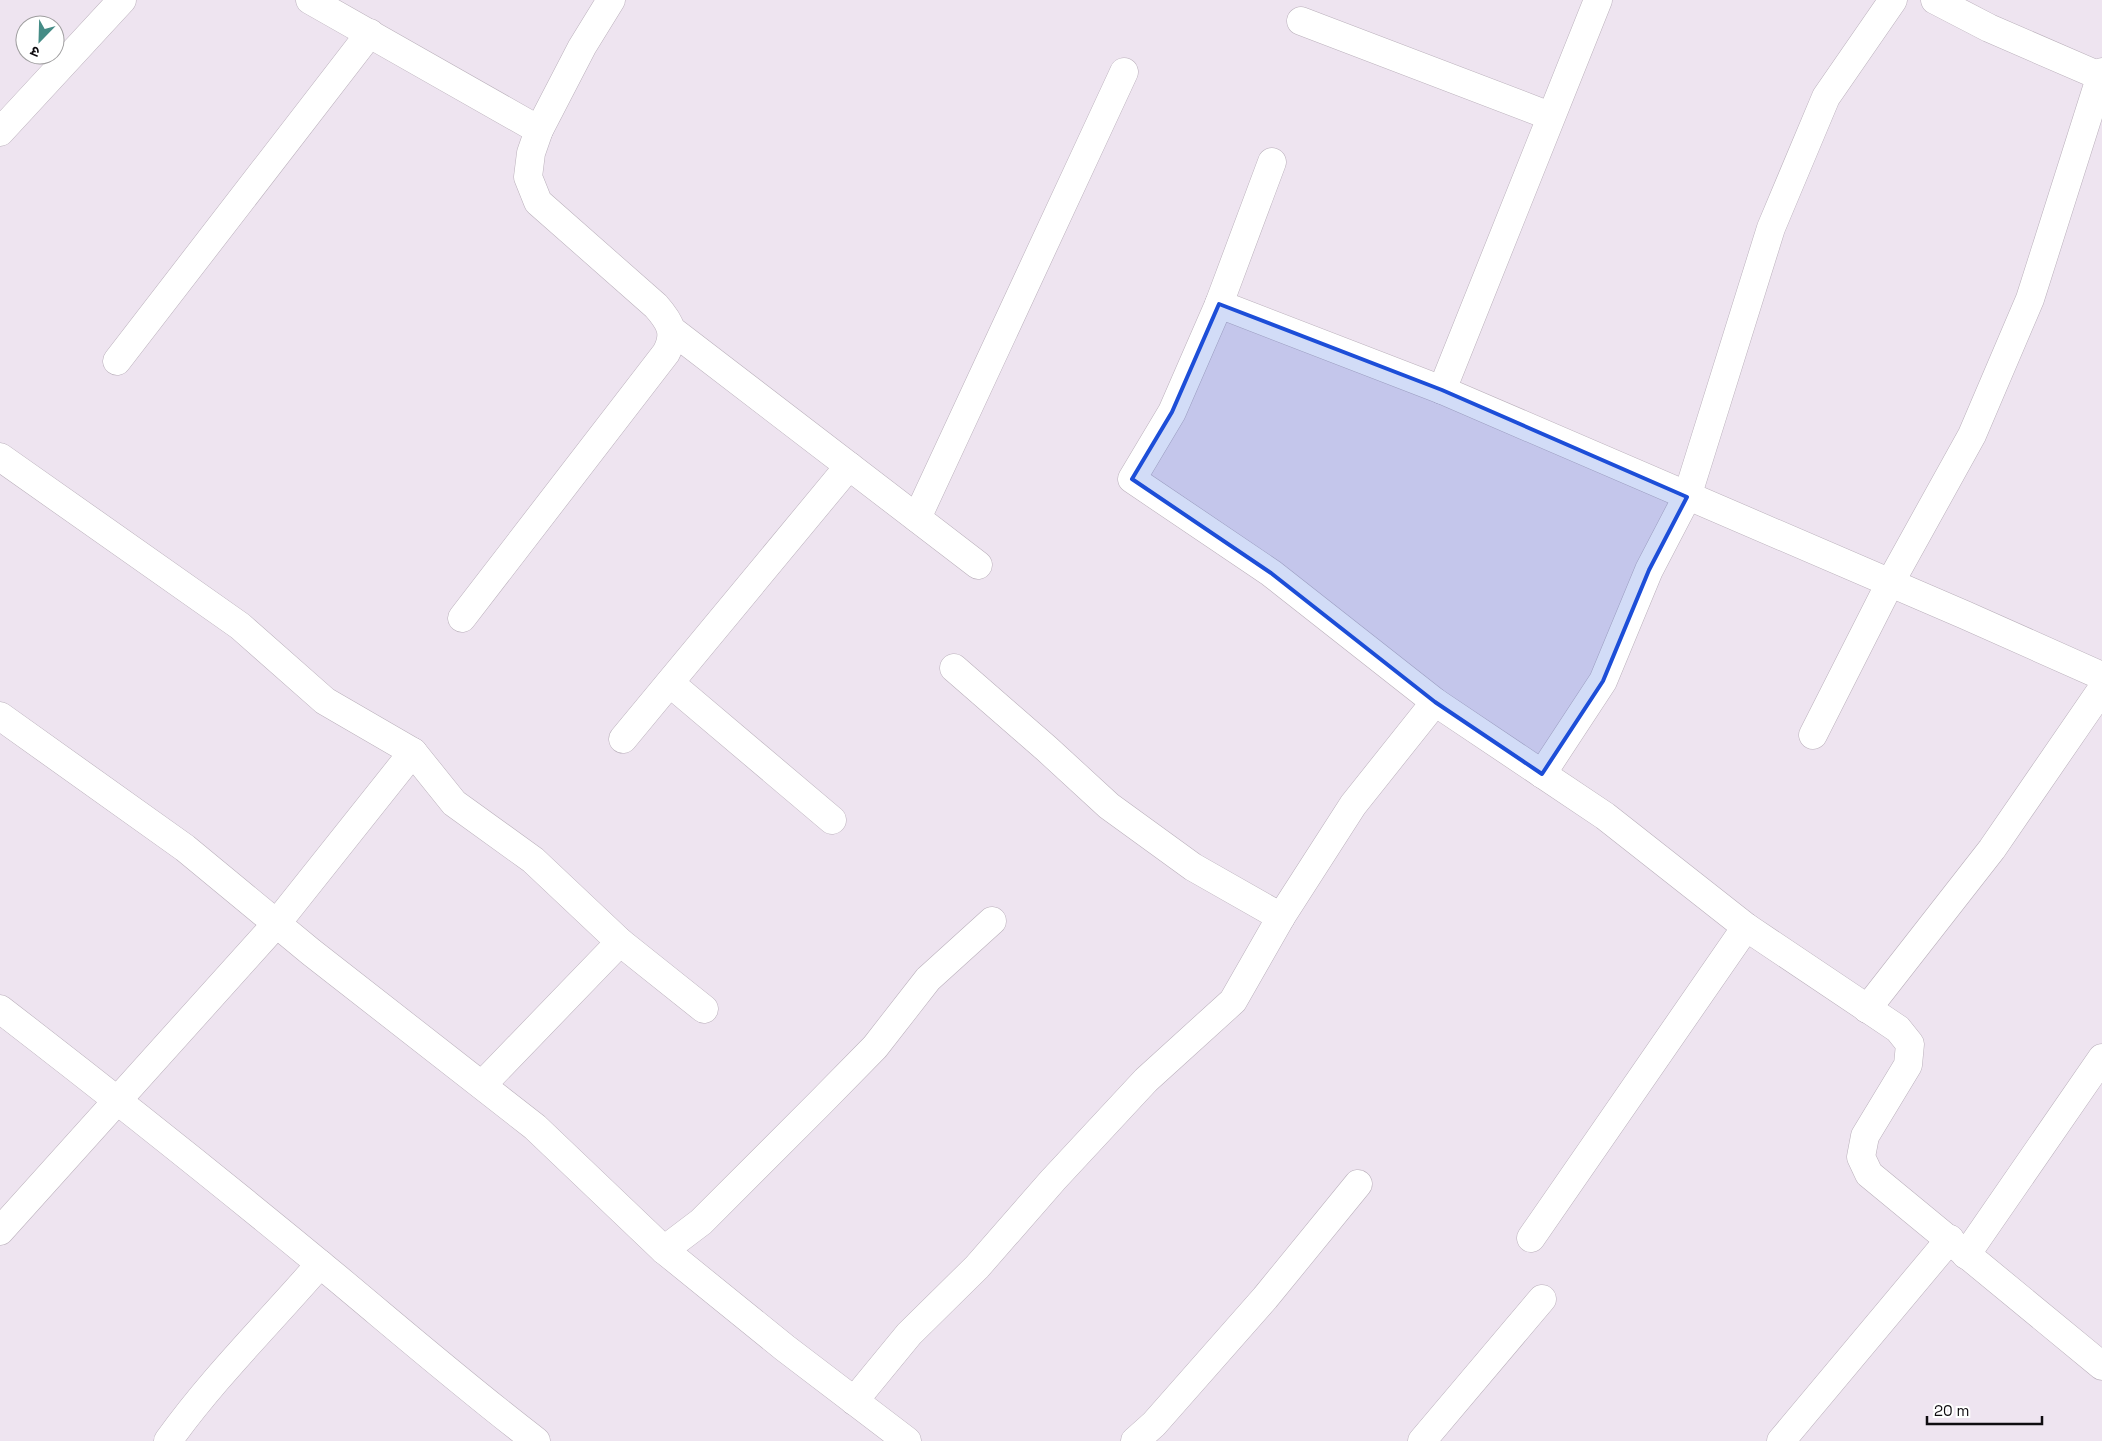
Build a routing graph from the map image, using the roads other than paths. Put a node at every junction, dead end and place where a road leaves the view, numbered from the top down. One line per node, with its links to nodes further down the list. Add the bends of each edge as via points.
1 (122, 0): 13 (street)
2 (310, 0): 8 (street)
3 (612, 0): 12 (street, via 582,47)
4 (1598, 0): 11 (street)
5 (1893, 0): 21 (street, via 1826,97 1774,219)
6 (1935, 0): 10 (street, via 1989,28)
7 (1301, 21): 11 (street)
8 (370, 34): 12 (street); 17 (street)
9 (1124, 72): 22 (street)
10 (2101, 75): 24 (street, via 2030,299 1972,435)
11 (1550, 116): 18 (street)
12 (539, 130): 16 (street, via 530,153 528,176 538,202 656,306 670,321)
13 (0, 132)
14 (1272, 162): 15 (street)
15 (1219, 304): 18 (street); 30 (street, via 1172,412 1132,479 1271,573)
16 (673, 331): 20 (street); 25 (street, via 672,343 666,353)
17 (117, 361)
18 (1442, 390): 21 (street)
19 (0, 457): 34 (street, via 240,626 325,701)
20 (849, 466): 22 (street); 28 (street)
21 (1687, 497): 24 (street); 35 (street, via 1648,570 1603,681)
22 (917, 518): 23 (street)
23 (978, 565)
24 (1890, 583): 27 (street); 32 (street)
25 (462, 618)
26 (954, 668): 37 (street, via 1108,806 1194,867)
27 (2102, 676)
28 (670, 683): 33 (street); 36 (street)
29 (2102, 689): 44 (street, via 1992,849)
30 (1435, 702): 35 (street); 37 (street, via 1353,804)
31 (0, 716): 39 (street, via 184,848)
32 (1813, 735)
33 (623, 739)
34 (413, 752): 39 (street); 41 (street, via 454,803 533,860)
35 (1542, 774): 40 (street, via 1605,816)
36 (832, 820)
37 (1281, 917): 56 (street, via 1233,1001 1146,1080 977,1267 909,1334)
38 (992, 921): 52 (street, via 928,979 875,1047 820,1103 701,1222)
39 (277, 923): 46 (street); 47 (street)
40 (1746, 927): 44 (street); 50 (street)
41 (620, 942): 43 (street); 46 (street)
42 (0, 1009): 47 (street)
43 (704, 1009)
44 (1867, 1009): 51 (street, via 1898,1029 1910,1044 1908,1065 1865,1136 1861,1157 1869,1174)
45 (2102, 1058): 51 (street)
46 (482, 1085): 52 (street, via 535,1127)
47 (118, 1100): 49 (street); 53 (street)
48 (1358, 1184): 60 (street, via 1265,1298)
49 (0, 1231)
50 (1531, 1238)
51 (1958, 1247): 55 (street); 62 (street)
52 (664, 1250): 56 (street)
53 (320, 1264): 58 (street, via 198,1399); 59 (street)
54 (1542, 1299): 61 (street)
55 (2102, 1366)
56 (854, 1400): 57 (street)
57 (891, 1436)
58 (168, 1441)
59 (536, 1441)
60 (1136, 1441)
61 (1422, 1441)
62 (1781, 1441)

